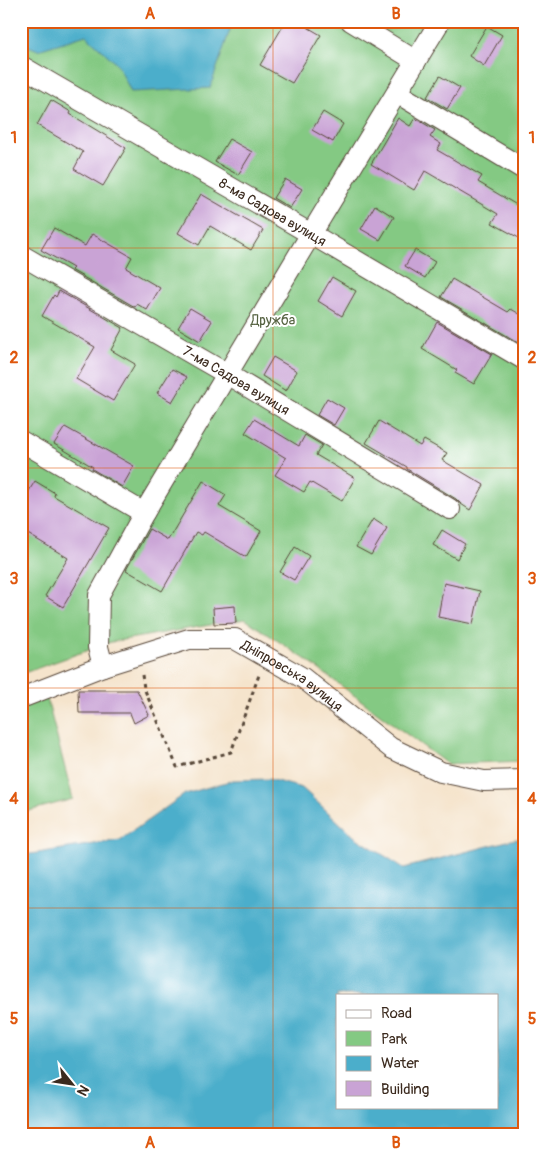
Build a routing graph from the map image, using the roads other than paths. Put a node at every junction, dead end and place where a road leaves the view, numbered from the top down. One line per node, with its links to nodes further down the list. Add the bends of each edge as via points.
1 (351, 21): 3 (street)
2 (440, 21): 3 (street)
3 (416, 61): 5 (street)
4 (21, 66): 7 (street, 8-ма Садова вулиця)
5 (397, 93): 6 (street); 7 (street)
6 (525, 170)
7 (311, 234): 9 (street, 8-ма Садова вулиця); 10 (street)
8 (21, 255): 10 (street, 7-ма Садова вулиця)
9 (525, 360)
10 (227, 374): 12 (street, 7-ма Садова вулиця); 13 (street)
11 (21, 441): 13 (street)
12 (450, 509)
13 (144, 513): 14 (street, via 100,596 98,647)
14 (103, 666): 15 (street, Дніпровська вулиця); 16 (street, Дніпровська вулиця, via 189,640 235,640 303,678 391,748 441,772 484,781)
15 (21, 698)
16 (525, 780)

